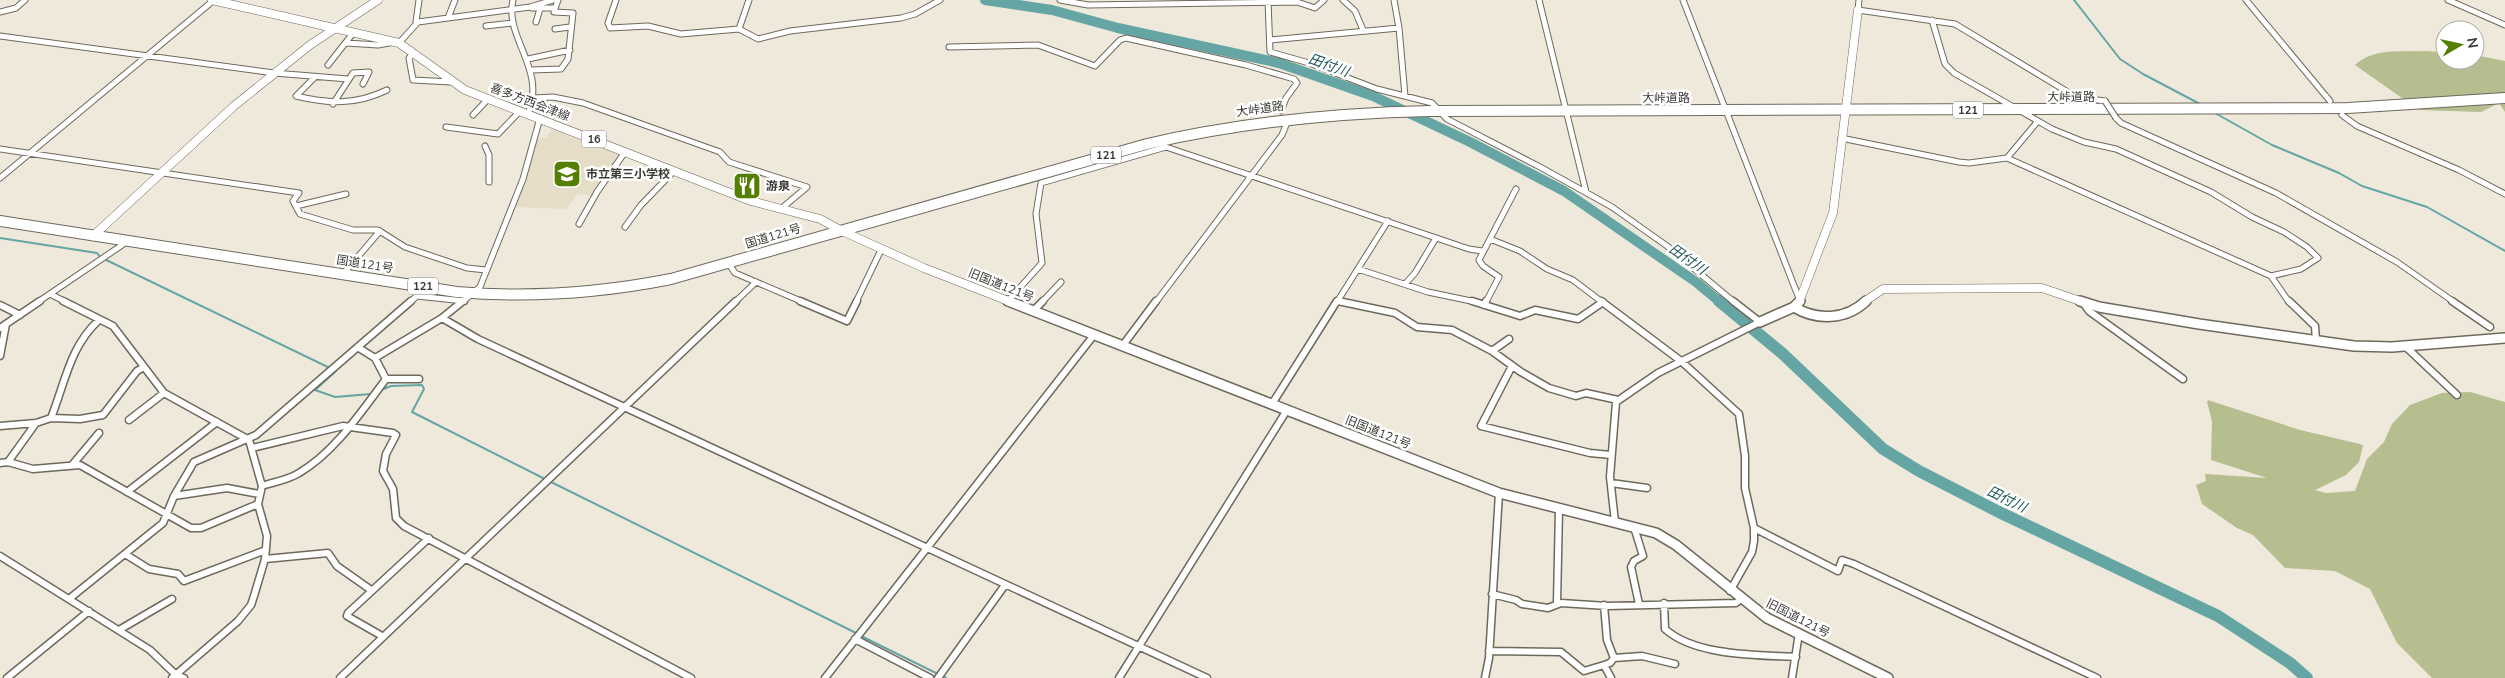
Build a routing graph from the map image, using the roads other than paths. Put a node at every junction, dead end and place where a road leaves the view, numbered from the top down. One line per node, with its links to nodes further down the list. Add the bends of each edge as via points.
1 (25, 0): 27 (street, via 16,8)
2 (213, 0): 35 (street, 喜多方西会津線 / 16); 49 (street)
3 (378, 0): 35 (street)
4 (418, 0): 30 (street)
5 (455, 0): 28 (street)
6 (513, 0): 25 (street)
7 (553, 0): 22 (street)
8 (558, 0): 23 (street)
9 (616, 0): 39 (street, via 608,23 610,28 648,26 680,34)
10 (749, 0): 39 (street)
11 (940, 0): 39 (street, via 901,18 790,31 758,39)
12 (1060, 0): 21 (street, via 1092,5)
13 (1324, 0): 21 (street, via 1315,8 1302,2)
14 (1343, 0): 40 (street, via 1355,11)
15 (1394, 0): 37 (street)
16 (1539, 0): 70 (street)
17 (1683, 0): 66 (street)
18 (1859, 0): 26 (street)
19 (2246, 0): 63 (street)
20 (2448, 0): 33 (street)
21 (1268, 1): 43 (street)
22 (530, 7): 24 (street); 25 (street)
23 (553, 8): 24 (street); 36 (street, via 554,12 573,13)
24 (540, 9): 31 (street)
25 (511, 10): 28 (street); 32 (street)
26 (1858, 10): 29 (street); 67 (street)
27 (0, 12)
28 (448, 18): 30 (street)
29 (1932, 20): 65 (street, via 1947,68); 131 (street, bridge, via 1955,24 2076,96 2102,99 2121,122 2276,192 2397,262)
30 (416, 22): 44 (street, via 406,38)
31 (536, 22)
32 (513, 23): 34 (street); 50 (street)
33 (2505, 25)
34 (486, 26)
35 (335, 27): 41 (street, 喜多方西会津線 / 16); 53 (street)
36 (570, 27): 38 (street); 47 (street)
37 (1400, 28): 40 (street); 59 (street)
38 (555, 29)
39 (739, 30)
40 (1363, 30): 43 (street, via 1309,40)
41 (354, 32): 44 (street, 喜多方西会津線 / 16); 45 (street)
42 (0, 36): 49 (street)
43 (1270, 40): 59 (street, via 1269,50 1273,53)
44 (397, 42): 45 (street, via 378,46); 48 (street, 喜多方西会津線 / 16)
45 (346, 43): 51 (street)
46 (949, 47): 68 (street, via 1038,45 1095,66 1120,40 1126,38 1261,69 1294,80 1297,83)
47 (570, 50): 50 (street); 52 (street, via 565,68)
48 (414, 52): 56 (street, 喜多方西会津線 / 16); 56 (street, via 409,58 412,80)
49 (148, 55): 53 (street); 82 (street)
50 (528, 59): 52 (street)
51 (328, 65)
52 (531, 70): 61 (street)
53 (274, 73): 54 (street); 85 (street)
54 (315, 78): 55 (street); 64 (street, via 296,96)
55 (348, 79): 57 (street, via 354,72 368,72); 64 (street)
56 (451, 82): 60 (street, 喜多方西会津線 / 16)
57 (363, 84)
58 (387, 90): 64 (street, via 367,98)
59 (1406, 96): 69 (street, via 1432,103)
60 (489, 98): 71 (street, 喜多方西会津線 / 16); 72 (street)
61 (534, 98): 71 (street); 94 (street, via 583,103 720,152 729,162 807,187)
62 (2505, 98): 65 (highway, 大峠道路 / 121, via 2348,108)
63 (2330, 101)
64 (333, 104)
65 (2017, 109): 67 (highway, 大峠道路 / 121); 75 (street)
66 (1726, 110): 67 (highway, 大峠道路 / 121); 70 (highway, 大峠道路 / 121); 122 (street)
67 (1845, 110): 78 (street)
68 (1281, 111)
69 (1436, 111): 70 (highway, 大峠道路 / 121); 90 (street); 100 (highway, 大峠道路 / 121, via 1266,120 1176,136)
70 (1567, 111): 90 (street)
71 (524, 112): 74 (street, 喜多方西会津線 / 16); 77 (street, via 498,134)
72 (473, 115)
73 (2342, 115): 92 (street, via 2357,126 2459,170)
74 (540, 118): 81 (street, 喜多方西会津線 / 16); 109 (street, via 523,179)
75 (2038, 121): 83 (street); 111 (street, via 2084,142 2116,150 2211,192 2284,232 2318,258 2301,269)
76 (1286, 125): 86 (street)
77 (446, 127)
78 (1842, 138): 83 (street, via 1959,162); 122 (street, via 1833,213)
79 (485, 146): 88 (street, via 489,155)
80 (0, 149): 82 (street)
81 (625, 152): 84 (street, 喜多方西会津線 / 16); 97 (street)
82 (29, 154): 85 (street); 87 (street)
83 (2007, 158): 111 (street)
84 (674, 171): 94 (street, 喜多方西会津線 / 16); 98 (street, via 641,204)
85 (161, 173): 93 (street, via 299,193 294,200); 101 (street)
86 (1253, 174): 96 (street); 118 (street, via 1166,147 1041,183 1036,214 1042,263); 137 (street)
87 (0, 178)
88 (489, 182)
89 (1516, 189): 103 (street)
90 (1586, 192): 129 (street, via 1636,223)
91 (346, 194): 93 (street)
92 (2505, 194)
93 (296, 206): 99 (street, via 300,214 353,230)
94 (782, 208): 100 (street, 喜多方西会津線 / 16, via 820,219)
95 (0, 221): 101 (highway, 国道121号 / 121)
96 (1388, 221): 102 (street); 108 (street)
97 (579, 224)
98 (626, 227)
99 (380, 231): 109 (street, via 404,247 467,268); 110 (street)
100 (842, 231): 105 (street, 旧国道121号); 107 (highway, 国道121号 / 121)
101 (93, 236): 104 (highway, 国道121号 / 121)
102 (1436, 238): 106 (street); 114 (street)
103 (1490, 239): 106 (street); 120 (street, via 1570,278)
104 (128, 241): 110 (highway, 国道121号 / 121); 116 (street)
105 (881, 250): 112 (street, via 847,321); 118 (street, 旧国道121号)
106 (1482, 251): 121 (street, via 1478,260 1480,264 1500,277)
107 (730, 264): 112 (street, via 735,273); 115 (highway, 国道121号 / 121, via 658,282 590,292 532,296)
108 (1358, 269): 114 (street); 119 (street)
109 (486, 270): 115 (street, via 480,288)
110 (343, 274): 115 (highway, 国道121号 / 121)
111 (2271, 276): 136 (street, via 2293,307 2314,326)
112 (756, 282): 153 (street)
113 (1061, 282): 125 (street)
114 (1405, 284): 121 (street)
115 (473, 293): 117 (street)
116 (50, 294): 126 (street); 128 (street)
117 (464, 301): 127 (street); 139 (street, via 417,296)
118 (1008, 301): 125 (street, 旧国道121号)
119 (1338, 301): 140 (street, via 1395,314 1417,327 1452,330); 152 (street)
120 (1603, 302): 121 (street, via 1577,319 1535,310 1520,316); 143 (street)
121 (1484, 304)
122 (1797, 304): 123 (street, via 1802,313 1816,316 1849,314 1877,291 1933,287 2042,288 2058,291); 129 (street)
123 (2084, 304): 136 (street); 148 (street, via 2089,311)
124 (0, 305): 126 (street)
125 (1033, 311): 133 (street, 旧国道121号)
126 (20, 315): 130 (street)
127 (442, 318): 142 (street); 153 (street, via 478,339)
128 (99, 320): 144 (street, via 116,329); 155 (street, via 77,345 64,378 59,403)
129 (1758, 323): 143 (street)
130 (6, 324): 132 (street); 141 (street)
131 (2490, 327)
132 (0, 328)
133 (1094, 334): 137 (street, 旧国道121号); 182 (street)
134 (2505, 338): 138 (street)
135 (1509, 339): 140 (street)
136 (2316, 341): 138 (street, via 2366,347)
137 (1124, 345): 152 (street, 旧国道121号)
138 (2404, 345): 150 (street)
139 (358, 348): 142 (street); 162 (street)
140 (1492, 351): 145 (street)
141 (0, 356)
142 (375, 358): 146 (street)
143 (1681, 362): 151 (street); 180 (street, via 1740,415 1745,488)
144 (144, 366): 149 (street); 155 (street, via 103,415 80,419)
145 (1512, 366): 151 (street, via 1561,392 1576,396 1589,393); 164 (street, via 1481,426 1590,453)
146 (386, 379): 147 (street); 160 (street)
147 (419, 379)
148 (2184, 379)
149 (164, 392): 156 (street); 157 (street)
150 (2457, 394)
151 (1618, 400): 164 (street, via 1614,408)
152 (1272, 404): 154 (street, 旧国道121号)
153 (624, 407): 182 (street); 186 (street)
154 (1286, 410): 172 (street, 旧国道121号); 204 (street)
155 (51, 418): 158 (street)
156 (129, 420)
157 (217, 422): 162 (street); 171 (street)
158 (36, 423): 159 (street); 165 (street)
159 (0, 426)
160 (349, 427): 163 (street); 169 (street, via 304,470); 181 (street, via 396,436 386,454 383,472 394,489 396,518 404,526)
161 (98, 432): 167 (street)
162 (249, 440): 163 (street); 174 (street, via 194,462)
163 (252, 448): 169 (street)
164 (1611, 455): 168 (street)
165 (8, 462): 166 (street); 167 (street, via 33,469)
166 (0, 463)
167 (73, 464): 171 (street, via 82,465)
168 (1611, 482): 170 (street); 178 (street)
169 (262, 486): 173 (street)
170 (1647, 488)
171 (127, 492): 177 (street)
172 (1499, 493): 176 (street, 旧国道121号); 191 (street)
173 (259, 494): 174 (street, via 216,488); 175 (street)
174 (174, 496): 177 (street)
175 (258, 504): 177 (street, via 200,528 188,527); 183 (street, via 267,536)
176 (1559, 509): 178 (street, 旧国道121号); 195 (street, via 1556,527)
177 (167, 516): 184 (street, via 161,525)
178 (1615, 522): 179 (street, 旧国道121号)
179 (1634, 527): 190 (street, 旧国道121号, via 1670,541); 197 (street, via 1643,556 1631,567)
180 (1754, 528): 190 (street, via 1752,552); 224 (street, via 1838,570 1842,560 1854,564)
181 (429, 538): 186 (street); 189 (street)
182 (926, 548): 188 (street); 203 (street)
183 (266, 550): 184 (street, via 184,581 178,574 149,569); 187 (street)
184 (125, 554): 192 (street)
185 (0, 556): 192 (street)
186 (466, 557): 202 (street); 215 (street)
187 (264, 559): 189 (street, via 328,553 337,566); 210 (street, via 251,605 245,614)
188 (1005, 585): 204 (street); 211 (street)
189 (371, 590): 202 (street, via 347,616)
190 (1730, 590): 194 (street, 旧国道121号)
191 (1492, 594): 195 (street, via 1540,607 1548,608); 205 (street)
192 (69, 599): 199 (street)
193 (172, 599): 200 (street)
194 (1741, 599): 196 (street, via 1736,604); 201 (street, 旧国道121号, via 1767,618)
195 (1557, 603): 198 (street)
196 (1664, 603): 197 (street); 206 (street, via 1665,629 1674,637 1714,650)
197 (1639, 604): 198 (street)
198 (1604, 605): 207 (street, via 1607,640)
199 (89, 611): 200 (street); 212 (street)
200 (119, 630): 210 (street, via 150,650)
201 (1799, 634): 206 (street); 223 (street, 旧国道121号)
202 (382, 636): 214 (street)
203 (855, 639): 216 (street); 217 (street)
204 (1139, 646): 218 (street); 219 (street)
205 (1489, 651): 209 (street, via 1561,652 1584,671); 220 (street)
206 (1796, 657): 222 (street)
207 (1614, 658): 208 (street, via 1642,656); 209 (street)
208 (1675, 664)
209 (1604, 665): 221 (street)
210 (174, 676): 213 (street)
211 (939, 676)
212 (7, 678)
213 (184, 678)
214 (340, 678)
215 (691, 678)
216 (824, 678)
217 (930, 678)
218 (1119, 678)
219 (1207, 678)
220 (1485, 678)
221 (1611, 678)
222 (1792, 678)
223 (1888, 678)
224 (2097, 678)

